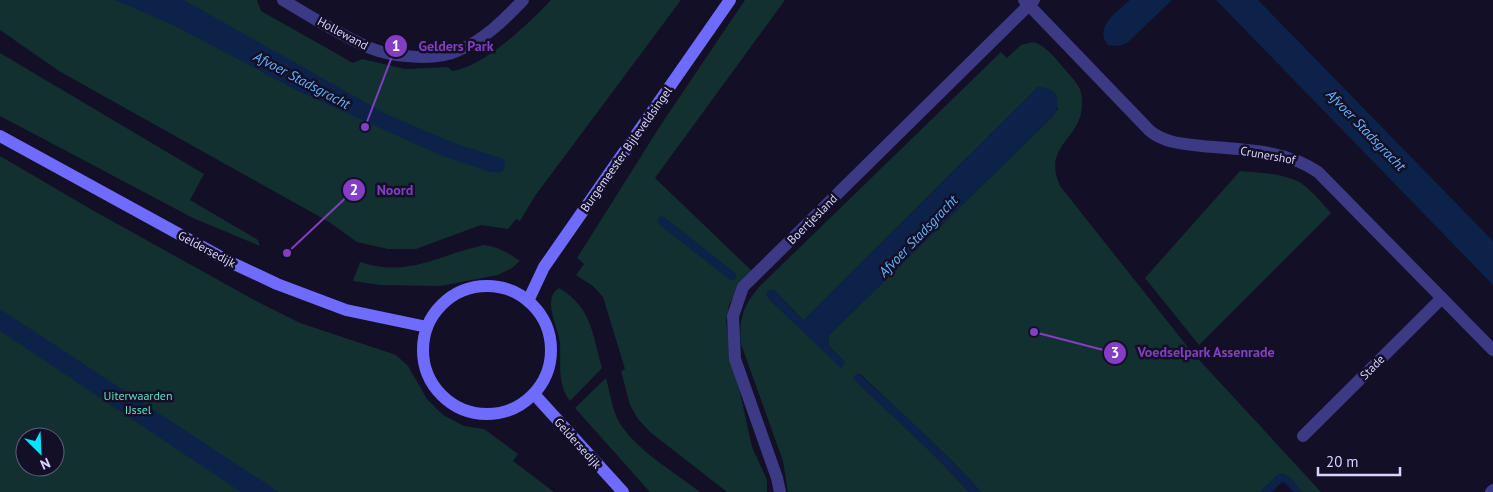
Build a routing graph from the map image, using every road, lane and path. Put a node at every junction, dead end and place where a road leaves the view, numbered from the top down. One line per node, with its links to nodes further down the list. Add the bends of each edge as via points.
1 (283, 0): 2 (street, Hollewand, via 372,49 425,57 442,56 465,48 496,27)
2 (523, 0)
3 (730, 0): 7 (main road, Burgemeester Bijleveldsingel, via 544,267)
4 (1029, 2): 6 (street, Crunershof, via 1154,134 1180,144 1270,153 1303,162 1324,178); 13 (street, Boertjesland, via 743,288 733,316 735,359)
5 (0, 136): 8 (main road, Geldersedijk, via 230,262 277,284 346,310)
6 (1442, 298): 9 (street, Crunershof); 11 (street, Stade)
7 (528, 301): 8 (main road, via 501,287 471,288 444,302); 10 (main road, via 544,321 551,346 547,372)
8 (427, 327): 10 (main road, via 422,352 428,376 442,397 456,406 488,414 513,409)
9 (1493, 350)
10 (534, 394): 12 (main road, Geldersedijk)
11 (1302, 436)
12 (623, 492)
13 (780, 492)

